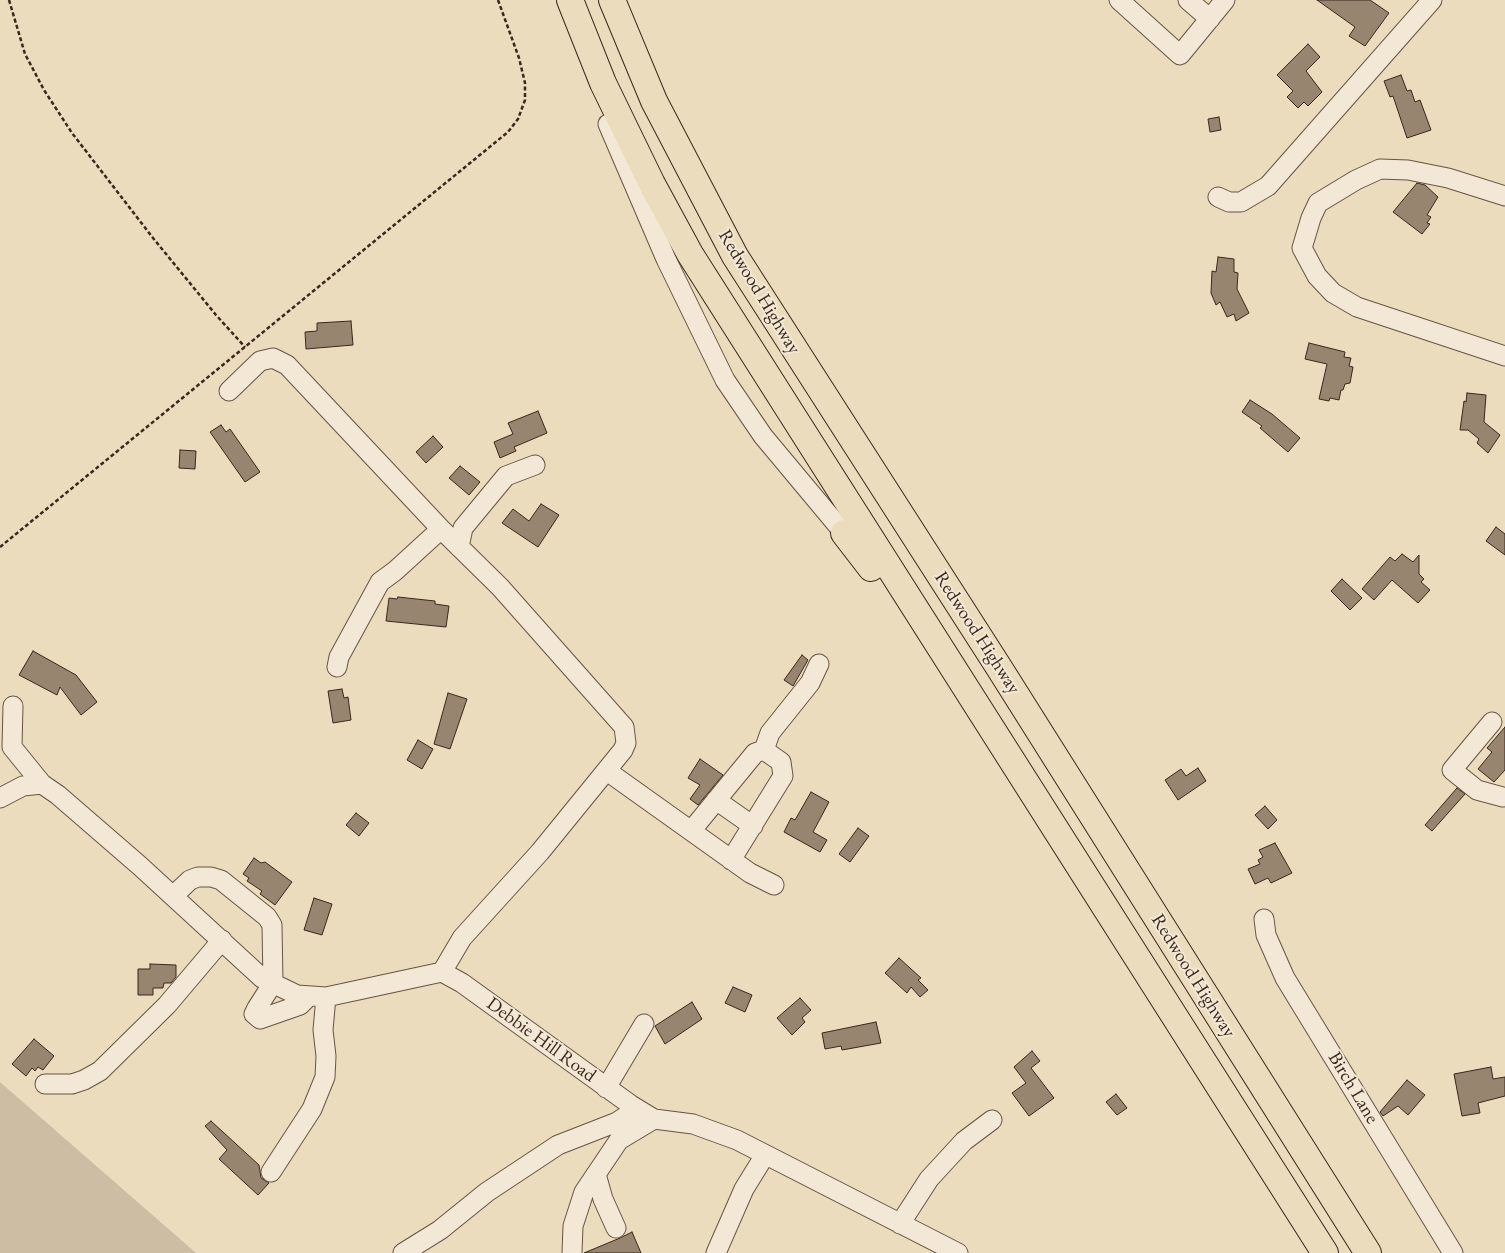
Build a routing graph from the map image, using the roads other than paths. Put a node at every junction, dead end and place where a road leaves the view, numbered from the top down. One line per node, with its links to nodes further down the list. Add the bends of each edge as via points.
1 (570, 0): 8 (highway, Redwood Highway)
2 (612, 0): 55 (highway, Redwood Highway, via 654,101 735,256)
3 (1119, 0): 7 (street, via 1180,55)
4 (1188, 0): 7 (street)
5 (1225, 0): 7 (street)
6 (1432, 0): 11 (street, via 1268,186 1241,202 1229,202)
7 (1210, 19)
8 (580, 26): 9 (highway); 23 (highway, Redwood Highway, via 603,83 690,254)
9 (608, 124): 16 (street, via 666,259 725,380 763,436)
10 (1505, 196): 12 (street, via 1448,178 1408,170 1380,169 1318,203 1302,248 1317,276 1333,293 1357,307)
11 (1218, 197)
12 (1505, 356)
13 (229, 391): 15 (street, via 260,362 280,360 299,376)
14 (535, 465): 17 (street, via 506,476 463,528)
15 (441, 529): 17 (street); 19 (street, via 380,582 339,657)
16 (844, 533): 23 (highway)
17 (459, 547): 24 (street, via 500,587 620,720 626,743)
18 (819, 664): 22 (street, via 810,683 770,733)
19 (337, 667)
20 (13, 706): 25 (street, via 12,747)
21 (1492, 722): 26 (street, via 1452,770 1477,790)
22 (764, 750): 28 (street, via 754,752); 29 (street, via 781,762 783,776)
23 (1016, 767): 54 (highway, Redwood Highway)
24 (607, 771): 30 (street); 36 (street, via 540,852 462,938)
25 (42, 784): 27 (street, via 23,786); 33 (street)
26 (1504, 796)
27 (0, 798)
28 (716, 800): 29 (street); 30 (street)
29 (752, 826): 31 (street)
30 (691, 831): 31 (street)
31 (732, 860): 32 (street)
32 (774, 885)
33 (173, 896): 35 (street); 37 (street, via 190,880 211,877 221,880 267,917 272,925)
34 (1264, 919): 56 (street, Birch Lane, via 1266,935 1286,978)
35 (222, 940): 37 (street, via 262,978); 40 (street, via 167,1004 100,1071 72,1084)
36 (442, 972): 38 (street); 41 (street, Debbie Hill Road, via 462,983)
37 (273, 983): 38 (street, via 296,995); 38 (street, via 254,1014 260,1019)
38 (318, 996): 46 (street, via 326,1056 325,1077 312,1109)
39 (644, 1024): 41 (street)
40 (45, 1084)
41 (606, 1088): 42 (street, Debbie Hill Road)
42 (637, 1109): 43 (street, Debbie Hill Road); 50 (street, via 618,1122 558,1145)
43 (654, 1119): 45 (street, Debbie Hill Road, via 693,1124 737,1140); 47 (street, via 619,1140)
44 (992, 1120): 48 (street, via 964,1141 929,1179)
45 (765, 1155): 48 (street, Debbie Hill Road); 52 (street, via 744,1189)
46 (271, 1172)
47 (596, 1174): 49 (street, via 602,1199); 51 (street, via 584,1192 573,1226)
48 (900, 1224): 53 (street, Debbie Hill Road)
49 (616, 1228)
50 (403, 1253)
51 (572, 1253)
52 (716, 1253)
53 (958, 1253)
54 (1325, 1253)
55 (1368, 1253)
56 (1453, 1253)

